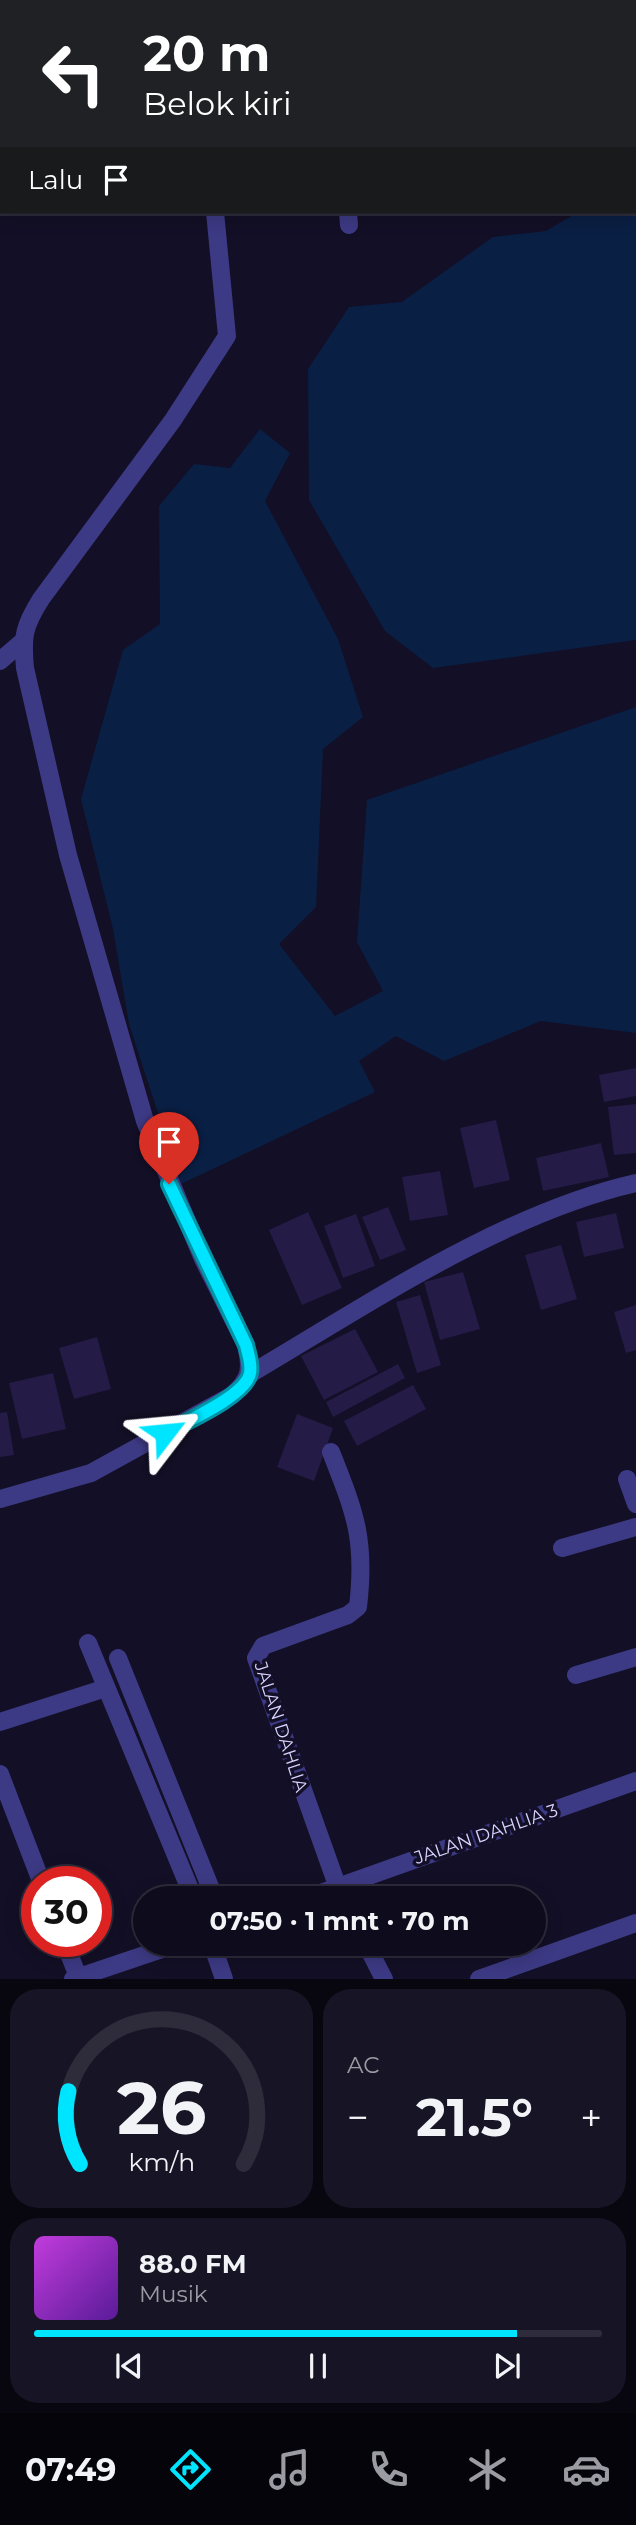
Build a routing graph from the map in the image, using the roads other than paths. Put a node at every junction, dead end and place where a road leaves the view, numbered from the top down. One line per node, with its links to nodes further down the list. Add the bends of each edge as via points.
1 (215, 214): 2 (street, via 227,336 173,420 41,599 25,624)
2 (22, 642): 3 (street); 5 (street, via 68,855 145,1121 197,1247 246,1345)
3 (0, 662)
4 (636, 1183): 5 (street, via 541,1214 465,1251)
5 (250, 1374): 8 (street, via 246,1384 231,1396 91,1473)
6 (331, 1452): 23 (street, JALAN DAHLIA, via 358,1521 362,1570 358,1606 348,1615 263,1646 256,1658)
7 (627, 1479): 9 (street)
8 (0, 1499)
9 (636, 1504)
10 (636, 1527): 11 (street)
11 (562, 1548)
12 (88, 1643): 16 (street)
13 (636, 1657): 15 (street)
14 (118, 1658): 22 (street)
15 (576, 1675)
16 (106, 1688): 17 (street); 21 (street)
17 (0, 1722)
18 (0, 1774): 20 (street)
19 (636, 1781): 24 (street, JALAN DAHLIA 3)
20 (35, 1866)
21 (189, 1886)
22 (210, 1886)
23 (337, 1886)
24 (358, 1886)
25 (636, 1923): 33 (street)
26 (141, 1956): 30 (street)
27 (216, 1956): 31 (street)
28 (372, 1956): 32 (street)
29 (69, 1957): 30 (street)
30 (76, 1978)
31 (224, 1979)
32 (384, 1979)
33 (479, 1979)

